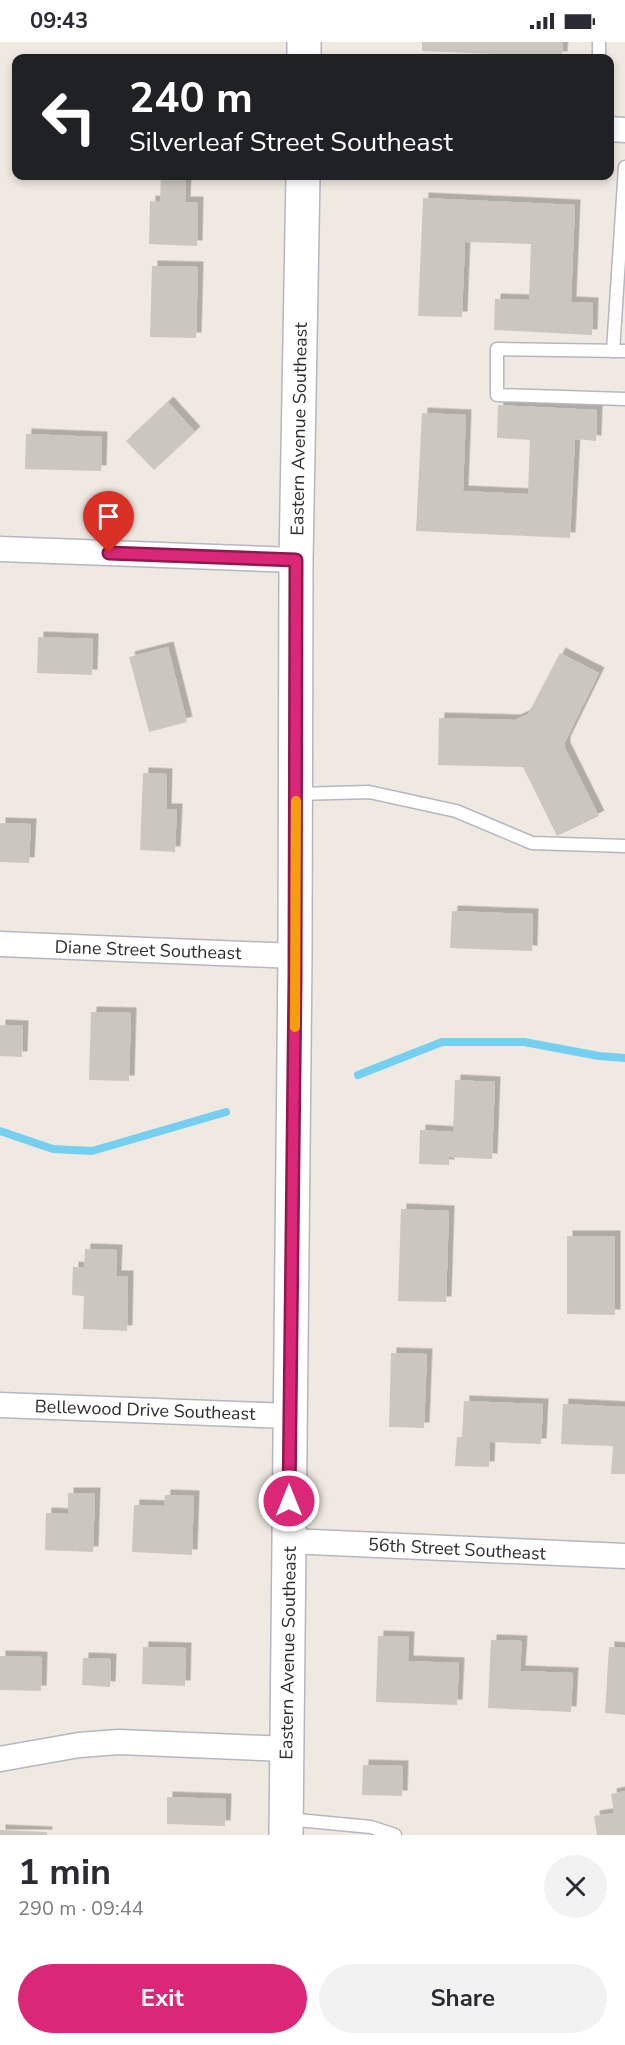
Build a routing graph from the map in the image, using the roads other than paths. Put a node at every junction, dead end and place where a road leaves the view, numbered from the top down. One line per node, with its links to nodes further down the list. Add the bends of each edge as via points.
1 (625, 167): 3 (lane)
2 (303, 180): 6 (street, Eastern Avenue Southeast)
3 (619, 351): 4 (lane, via 497,349 497,394)
4 (625, 399)
5 (0, 549): 6 (street)
6 (296, 560): 7 (street, Eastern Avenue Southeast)
7 (296, 794): 8 (lane, via 369,792 456,812 532,843); 10 (street, Eastern Avenue Southeast)
8 (625, 846)
9 (0, 944): 10 (street, Diane Street Southeast)
10 (295, 956): 12 (street, Eastern Avenue Southeast)
11 (0, 1405): 12 (street, Bellewood Drive Southeast)
12 (290, 1416): 13 (street, Eastern Avenue Southeast)
13 (289, 1541): 14 (street, 56th Street Southeast); 15 (street, Eastern Avenue Southeast)
14 (625, 1556)
15 (287, 1749): 16 (street, via 119,1742); 17 (street, Eastern Avenue Southeast)
16 (0, 1759)
17 (286, 1827): 18 (lane, via 371,1827)
18 (395, 1835)

